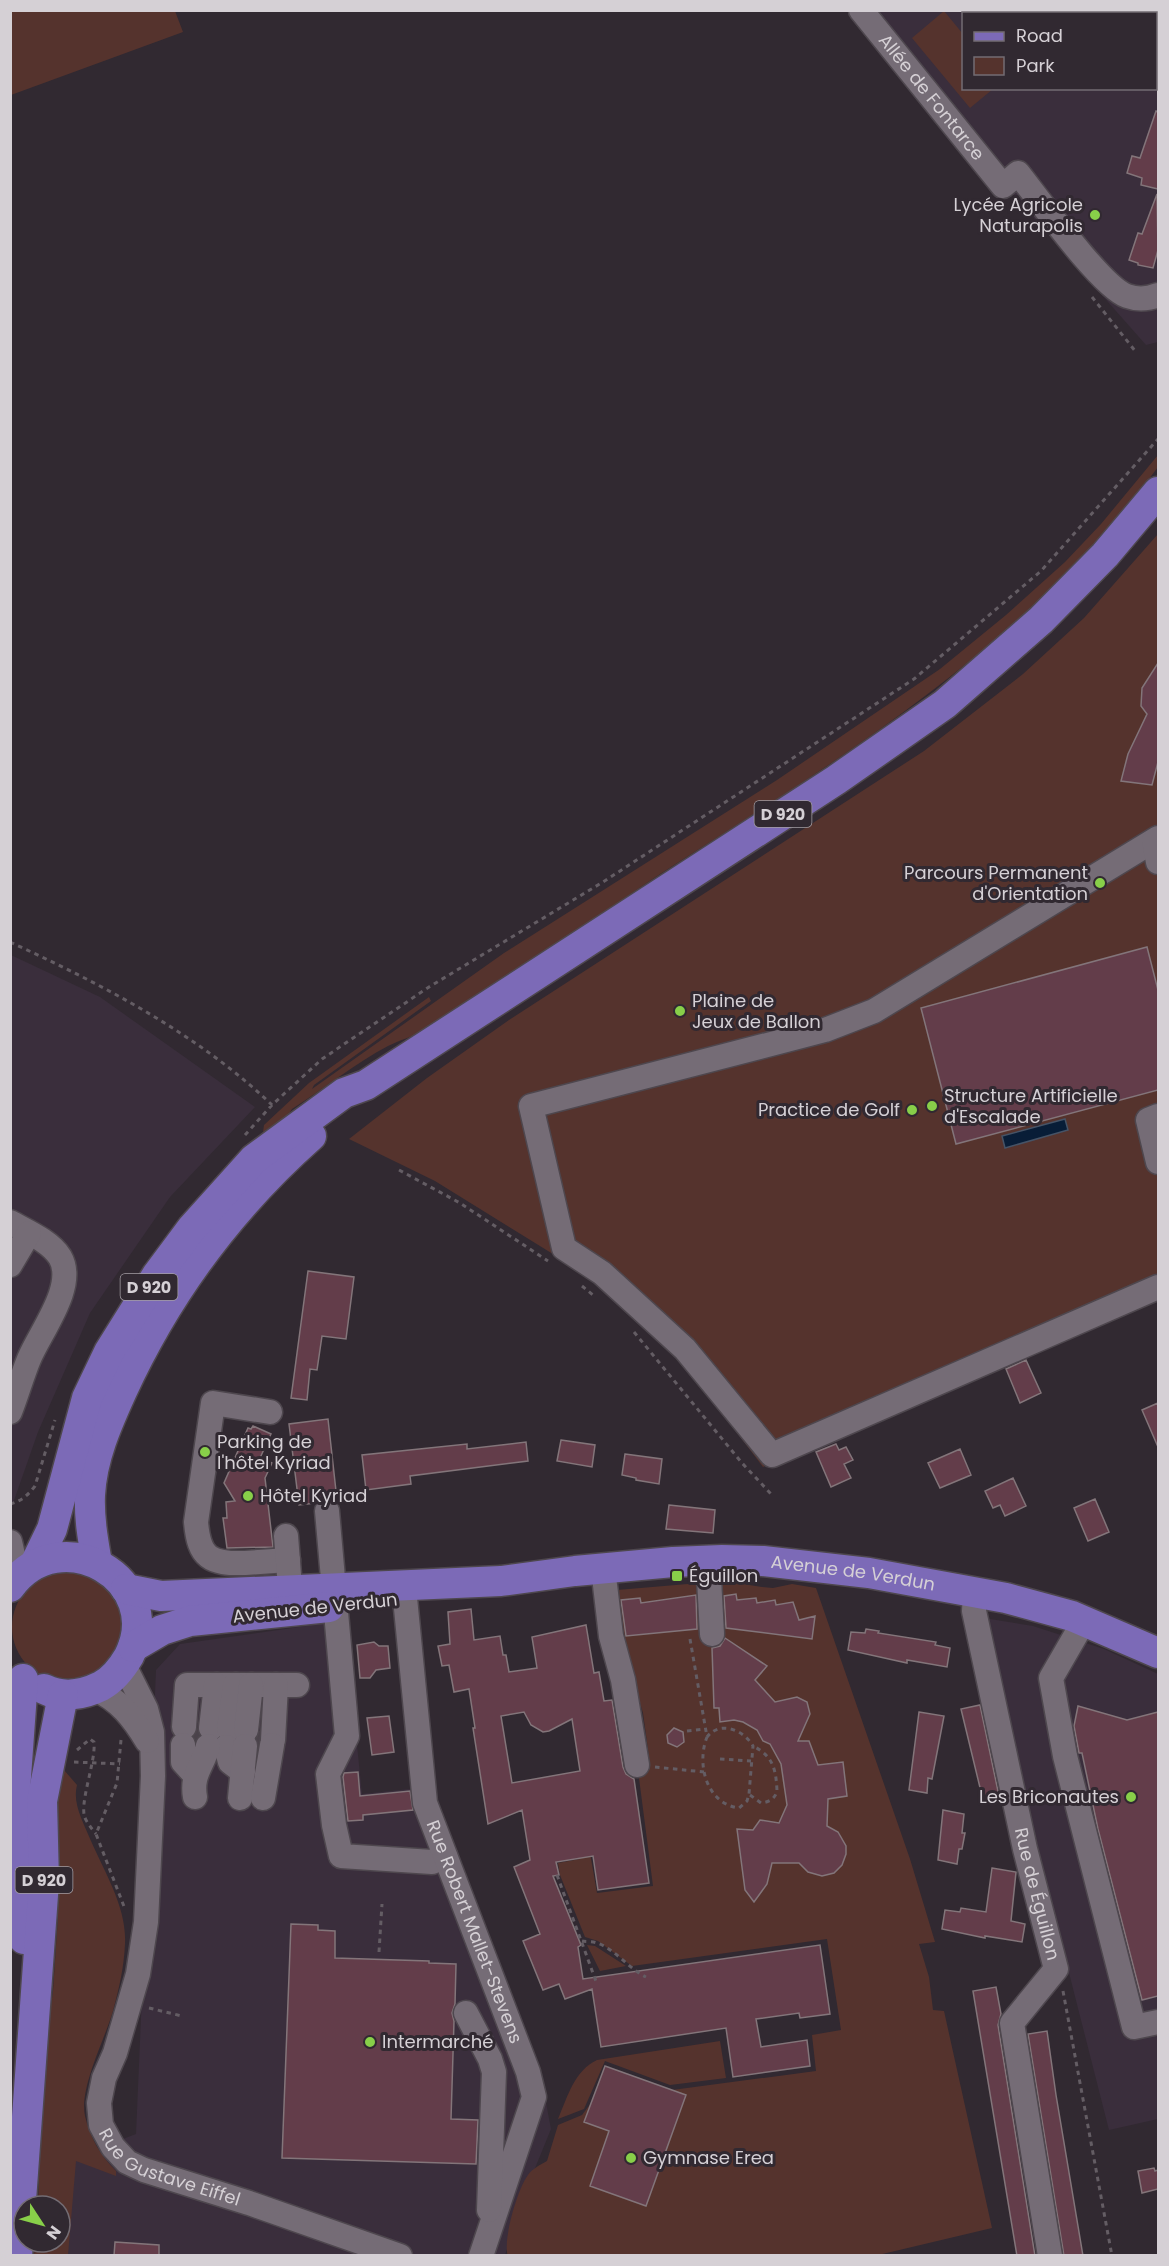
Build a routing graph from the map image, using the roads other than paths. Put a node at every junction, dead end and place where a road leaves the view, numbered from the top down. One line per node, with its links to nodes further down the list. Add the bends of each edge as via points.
1 (861, 10): 2 (street, Allée de Fontarce, via 1003,186 1018,173 1104,280 1126,296 1148,299)
2 (1158, 295)
3 (1158, 492): 5 (main road, D 920, via 1105,555 1041,620 945,704 836,780)
4 (1157, 847): 10 (street, via 874,1011 825,1030 531,1106 564,1248 602,1273 686,1348 772,1455)
5 (366, 1084): 18 (main road, D 920, via 261,1182 176,1291 151,1332 107,1423 96,1460 90,1526); 20 (main road, D 920, via 344,1093 254,1159 157,1275 109,1352 87,1398 52,1529)
6 (1158, 1116): 7 (street, via 1148,1120)
7 (1158, 1162)
8 (20, 1228): 9 (street); 11 (street, via 60,1257 65,1280)
9 (10, 1265)
10 (1158, 1287)
11 (10, 1412)
12 (270, 1412): 16 (street, via 213,1403 196,1522 198,1539 206,1555 220,1563)
13 (327, 1511): 24 (street)
14 (286, 1536): 16 (street)
15 (10, 1542): 20 (street)
16 (288, 1560): 26 (street)
17 (708, 1560): 19 (main road, Avenue de Verdun); 23 (main road, Avenue de Verdun, via 813,1566); 28 (street)
18 (97, 1563): 20 (main road, via 77,1557 55,1557); 22 (main road, via 114,1574)
19 (603, 1569): 21 (main road, Avenue de Verdun); 37 (street)
20 (18, 1578)
21 (501, 1581): 24 (main road, Avenue de Verdun); 25 (main road, Avenue de Verdun)
22 (126, 1589): 26 (main road, Avenue de Verdun, via 161,1596); 30 (main road, via 134,1606 136,1627)
23 (975, 1591): 27 (main road, Avenue de Verdun, via 1043,1606); 46 (street, Rue de Éguillon, via 974,1611 1025,1849 1056,1969 1012,2023)
24 (334, 1597): 25 (main road, Avenue de Verdun); 26 (main road, Avenue de Verdun); 39 (street, via 347,1736 328,1773 341,1856 432,1862)
25 (405, 1598): 39 (street, Rue Robert Mallet-Stevens, via 425,1803)
26 (292, 1600): 30 (main road, Avenue de Verdun, via 162,1630)
27 (1084, 1621): 29 (main road, Avenue de Verdun); 41 (street, via 1051,1678 1065,1756 1134,2027)
28 (701, 1636)
29 (1158, 1653)
30 (128, 1656): 33 (main road, Avenue de Verdun, via 105,1683); 36 (street, Rue Gustave Eiffel, via 152,1732)
31 (17, 1672): 34 (main road); 42 (main road, D 920, via 15,1791)
32 (240, 1685): 35 (street); 35 (street); 35 (street)
33 (94, 1689): 34 (main road); 36 (street, via 125,1709)
34 (63, 1695): 42 (main road, D 920, via 42,1801 44,1881)
35 (227, 1738): 35 (street, via 252,1798 243,1772); 38 (street, via 206,1757)
36 (152, 1751): 45 (street, Rue Gustave Eiffel, via 146,1922 130,2004 104,2078 99,2103 101,2126 127,2162 144,2170)
37 (638, 1766)
38 (195, 1781)
39 (445, 1856): 43 (street, Rue Robert Mallet-Stevens, via 528,2072 534,2097)
40 (466, 2013): 43 (street, via 494,2072)
41 (1158, 2022)
42 (31, 2068): 44 (main road, D 920)
43 (485, 2245)
44 (17, 2256)
45 (400, 2256)
46 (1050, 2256)

